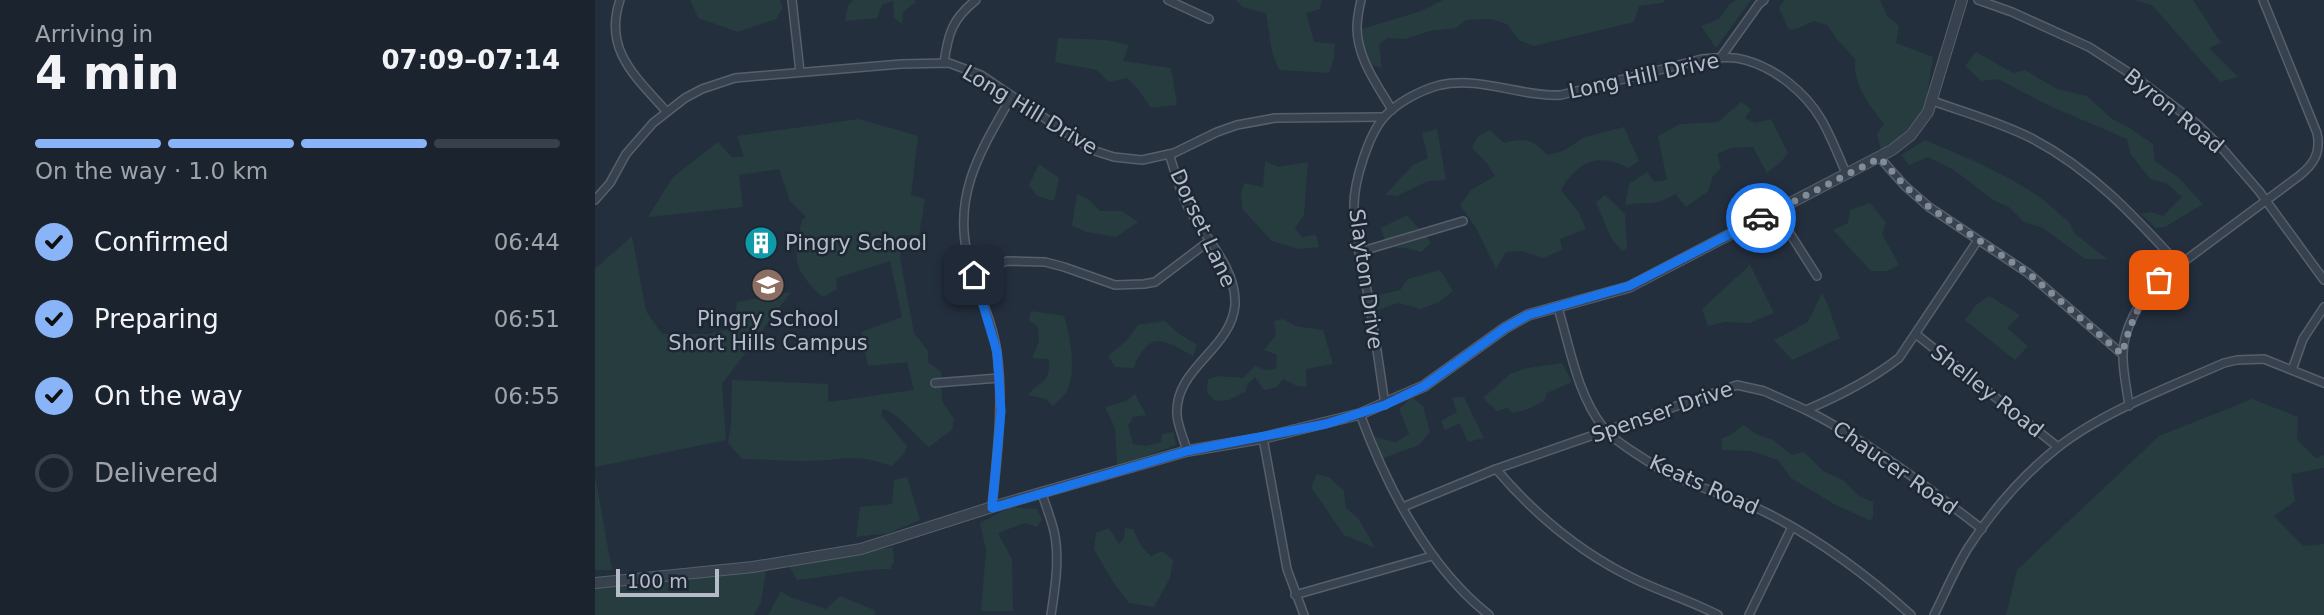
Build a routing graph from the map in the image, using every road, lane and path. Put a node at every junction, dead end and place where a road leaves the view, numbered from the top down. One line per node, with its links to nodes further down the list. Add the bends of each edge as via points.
1 (620, 0): 17 (street, via 615,27 622,56)
2 (792, 0): 13 (street)
3 (976, 0): 12 (street, via 958,16 948,37)
4 (1168, 0): 10 (street)
5 (1361, 0): 16 (street, via 1359,45)
6 (1764, 0): 11 (street)
7 (1962, 0): 15 (street)
8 (1977, 0): 23 (street, Byron Road, via 2062,33 2134,76 2197,124)
9 (2263, 0): 23 (street, via 2319,143 2310,167)
10 (1209, 19)
11 (1721, 57): 16 (street, Long Hill Drive, via 1561,95 1466,83 1442,85 1424,90); 21 (street, Long Hill Drive, via 1766,67 1809,102)
12 (944, 63): 13 (street, Long Hill Drive); 14 (street, Long Hill Drive, via 981,75)
13 (800, 72): 17 (street, Long Hill Drive, via 717,83)
14 (1012, 96): 19 (street, Long Hill Drive, via 1092,150 1142,160); 30 (street, via 975,165 963,203)
15 (1933, 101): 20 (street, via 1910,135); 29 (street, via 2033,139 2066,159 2125,206)
16 (1392, 110): 18 (street, Long Hill Drive)
17 (666, 111): 22 (street, Long Hill Drive, via 641,135)
18 (1384, 117): 19 (street, Long Hill Drive, via 1275,118 1227,129); 28 (street, Slayton Drive, via 1358,177 1354,206)
19 (1169, 154): 27 (street, Dorset Lane, via 1187,205)
20 (1880, 158): 21 (street); 26 (street, via 1917,197)
21 (1846, 173): 24 (street)
22 (595, 200)
23 (2266, 201): 29 (street); 32 (street, Byron Road)
24 (1775, 210): 31 (street); 34 (street, via 1629,286)
25 (1463, 221): 28 (street)
26 (1978, 240): 35 (street); 36 (street, via 2028,273)
27 (1209, 241): 30 (street, via 1156,282 1144,284 1115,285 1045,262 1007,261); 48 (street, Dorset Lane, via 1224,263 1235,303 1226,334 1183,384 1178,397 1178,419)
28 (1359, 252): 41 (street, Slayton Drive)
29 (2179, 265): 36 (street, via 2146,293)
30 (974, 275): 38 (street, via 992,330)
31 (1817, 276)
32 (2324, 280)
33 (2324, 307): 37 (street, via 2303,339)
34 (1558, 308): 41 (street, via 1528,315 1424,386); 45 (street, Keats Road, via 1587,400)
35 (1917, 335): 43 (street, via 1882,372); 47 (street, Shelley Road)
36 (2122, 354): 42 (street)
37 (2292, 370): 40 (street); 42 (street, via 2264,359 2237,360)
38 (999, 378): 39 (street); 52 (street, via 1001,411)
39 (935, 383)
40 (2324, 383)
41 (1385, 405): 44 (street)
42 (2129, 406): 47 (street)
43 (1806, 410): 45 (street, Spenser Drive, via 1764,391 1737,385); 54 (street, Chaucer Road, via 1918,479)
44 (1360, 414): 46 (street); 51 (street, via 1382,471)
45 (1606, 431): 49 (street, Spenser Drive); 53 (street, Keats Road, via 1677,477 1733,497)
46 (1263, 438): 48 (street); 57 (street, via 1282,549)
47 (2058, 447): 54 (street, via 2014,489)
48 (1187, 451): 50 (street)
49 (1496, 469): 51 (street, Spenser Drive); 61 (street, via 1539,515 1593,556)
50 (1042, 494): 52 (street); 58 (street, via 1056,545)
51 (1403, 507): 55 (street)
52 (992, 508): 56 (street, via 890,541 821,557)
53 (1792, 527): 62 (street); 63 (street, Keats Road, via 1857,570)
54 (1982, 529): 64 (street)
55 (1432, 556): 57 (street); 60 (street)
56 (595, 583)
57 (1295, 594): 59 (street)
58 (1051, 615)
59 (1304, 615)
60 (1489, 615)
61 (1718, 615)
62 (1749, 615)
63 (1911, 615)
64 (1934, 615)

